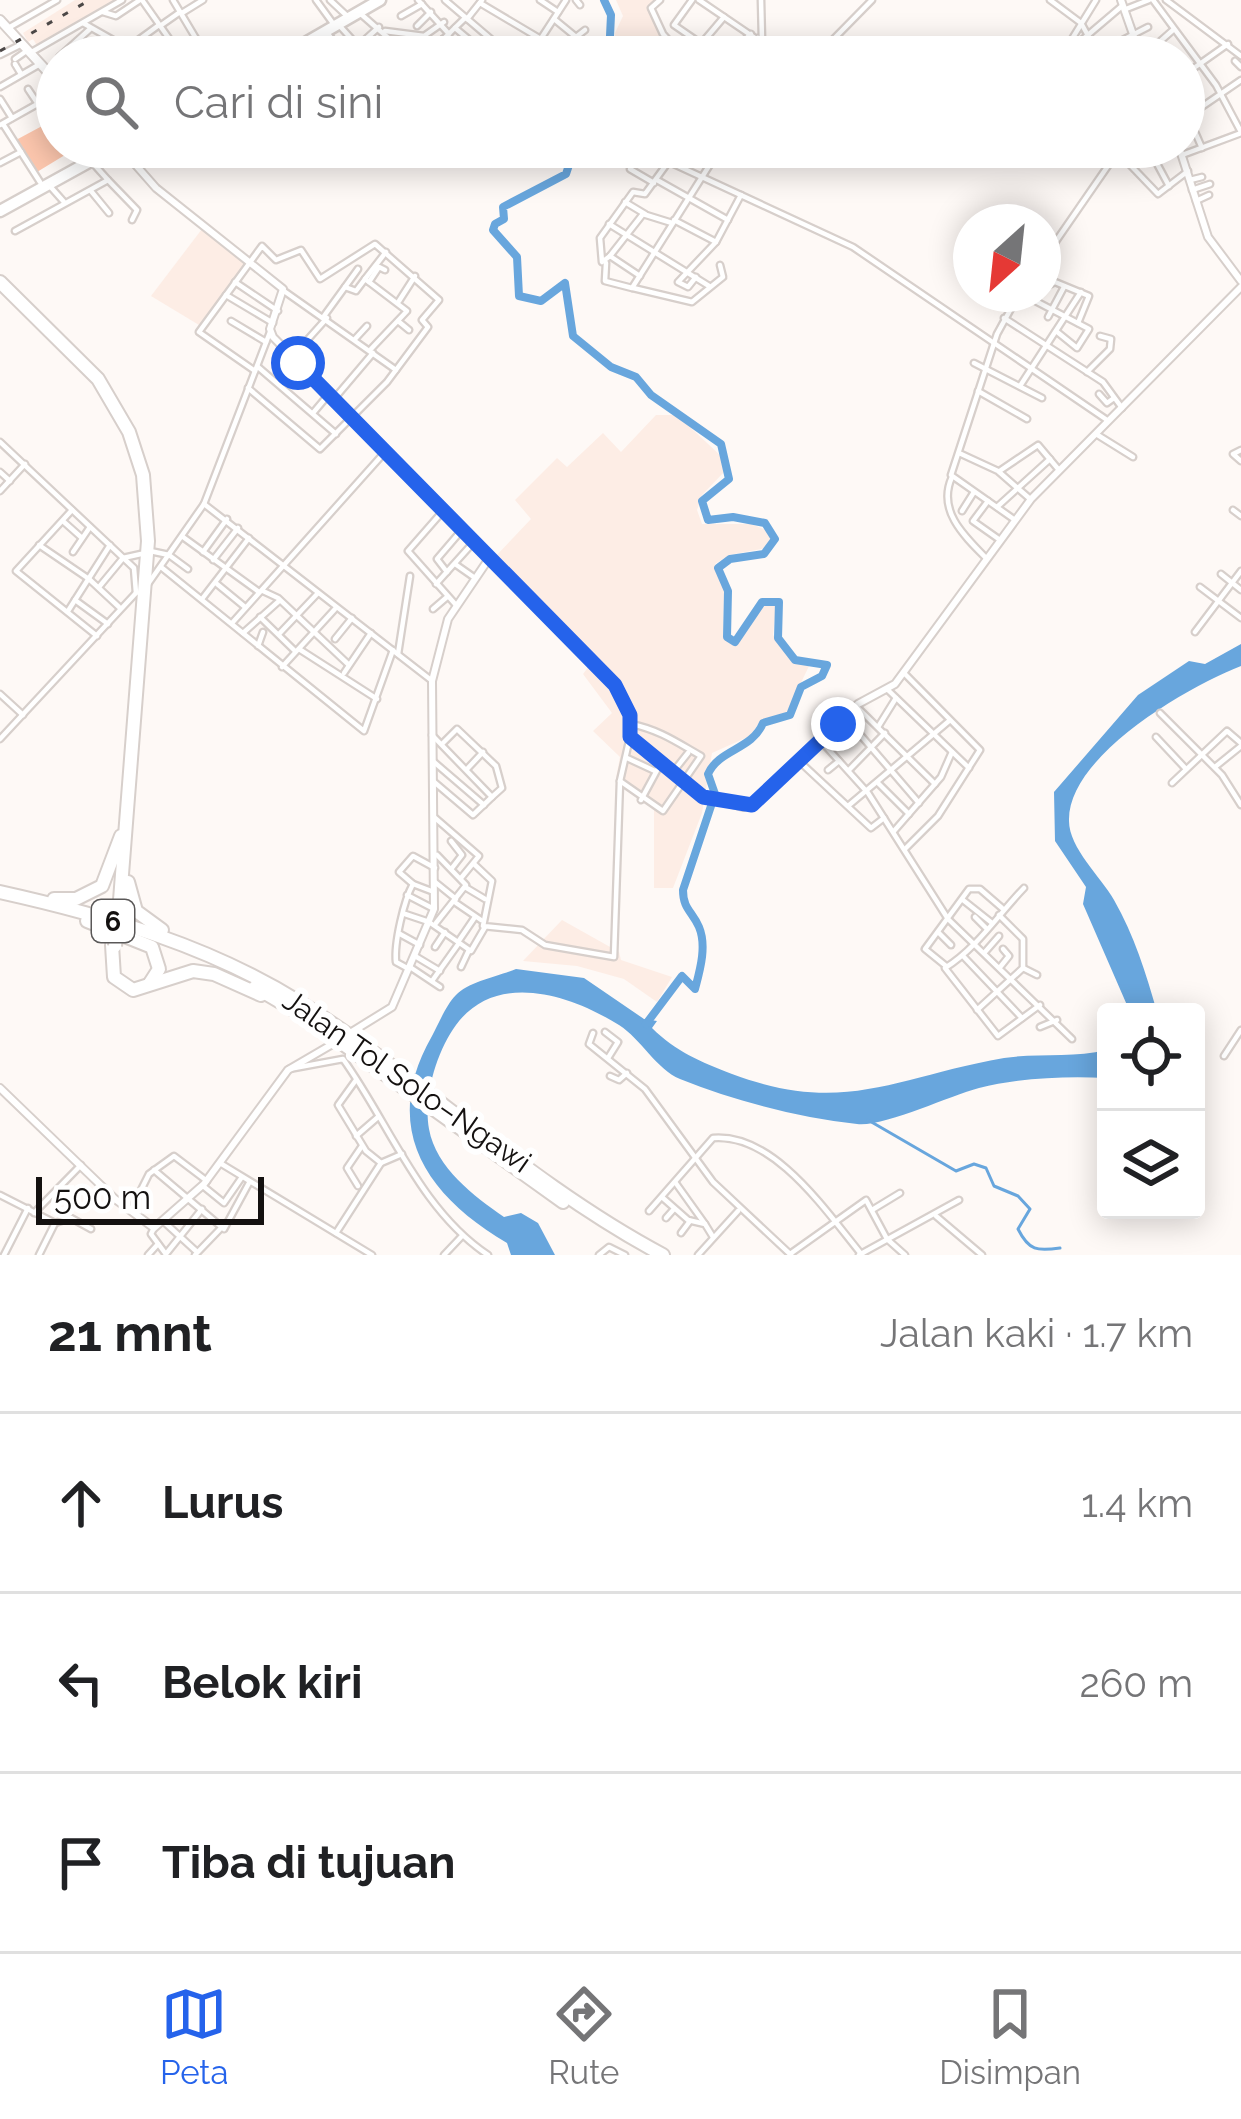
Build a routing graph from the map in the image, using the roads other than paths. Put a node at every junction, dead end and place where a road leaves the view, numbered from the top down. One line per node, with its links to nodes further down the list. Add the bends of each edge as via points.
1 (57, 0): 33 (street)
2 (122, 0): 25 (street)
3 (141, 0): 25 (street, via 116,16); 37 (street)
4 (173, 0): 26 (street)
5 (203, 0): 26 (street)
6 (330, 0): 32 (street)
7 (373, 0): 32 (highway)
8 (445, 0): 31 (street)
9 (540, 0): 28 (street)
10 (566, 0): 28 (street)
11 (660, 0): 65 (street, via 652,7)
12 (696, 0): 24 (street); 66 (street, via 674,25)
13 (715, 0): 24 (street)
14 (761, 0): 69 (street)
15 (872, 0): 70 (street)
16 (1050, 0): 35 (street)
17 (1096, 0): 35 (street)
18 (1151, 0): 23 (street); 44 (street)
19 (1166, 0): 78 (street)
20 (316, 1): 32 (street)
21 (420, 2): 27 (street); 29 (street)
22 (481, 2): 31 (street); 61 (street)
23 (1122, 5): 45 (street); 73 (street)
24 (711, 8): 30 (street)
25 (101, 12): 36 (street)
26 (181, 12): 37 (street); 51 (street)
27 (430, 12): 34 (street); 38 (street)
28 (556, 15): 62 (street); 63 (street)
29 (401, 16)
30 (724, 17): 67 (street); 68 (street)
31 (466, 19): 40 (street); 60 (street)
32 (340, 21): 42 (street); 52 (highway); 53 (highway); 54 (street); 55 (street)
33 (2, 22): 80 (main road)
34 (444, 22): 42 (street, via 424,36); 58 (street)
35 (1082, 22): 71 (street); 72 (street)
36 (83, 23): 41 (street); 46 (street)
37 (160, 26): 49 (street); 50 (street)
38 (417, 26)
39 (1148, 27): 45 (street)
40 (455, 28): 58 (street); 59 (street)
41 (90, 29): 47 (street); 48 (street)
42 (382, 29): 56 (street); 57 (street)
43 (585, 30): 64 (street)
44 (1173, 30): 76 (street); 77 (street)
45 (1131, 33): 74 (street); 75 (street)
46 (55, 36)
47 (82, 36)
48 (104, 36)
49 (144, 36)
50 (167, 36)
51 (193, 36)
52 (316, 36)
53 (316, 36)
54 (340, 36)
55 (351, 36)
56 (372, 36)
57 (389, 36)
58 (446, 36)
59 (465, 36)
60 (487, 36)
61 (536, 36)
62 (543, 36)
63 (575, 36)
64 (577, 36)
65 (670, 36)
66 (690, 36)
67 (710, 36)
68 (755, 36)
69 (757, 36)
70 (837, 36)
71 (1074, 36)
72 (1086, 36)
73 (1088, 36)
74 (1126, 36)
75 (1132, 36)
76 (1166, 36)
77 (1175, 36)
78 (1228, 44): 82 (street); 84 (street)
79 (36, 45): 80 (street)
80 (27, 49): 81 (street); 83 (main road); 87 (street, via 15,61)
81 (0, 56)
82 (1205, 59)
83 (36, 60)
84 (1239, 61)
85 (36, 69): 87 (street)
86 (1205, 71): 91 (street)
87 (21, 74): 89 (street)
88 (1241, 80): 91 (street)
89 (0, 86)
90 (28, 89): 93 (street)
91 (1222, 95): 96 (street); 99 (street)
92 (0, 99): 100 (street)
93 (36, 101)
94 (18, 103): 98 (street)
95 (36, 105): 98 (street)
96 (1205, 105)
97 (1241, 107): 99 (street)
98 (23, 112): 100 (street)
99 (1232, 112): 102 (street)
100 (12, 118): 101 (street)
101 (2, 124): 104 (street)
102 (1241, 132): 103 (street)
103 (1205, 147)
104 (21, 152): 105 (street); 123 (street)
105 (0, 163)
106 (70, 168): 123 (highway)
107 (76, 168): 123 (highway)
108 (97, 168): 120 (street)
109 (137, 168): 147 (street)
110 (664, 168): 122 (street)
111 (683, 168): 118 (street)
112 (708, 168): 118 (street)
113 (1104, 168): 141 (street)
114 (1133, 168): 125 (street, via 1156,194)
115 (1159, 168): 125 (street)
116 (1186, 168): 121 (street)
117 (630, 169): 122 (street)
118 (702, 177): 127 (street); 129 (street)
119 (1202, 177): 121 (street)
120 (108, 180): 126 (street); 136 (street, via 137,210)
121 (1190, 180): 124 (street); 125 (street); 130 (street)
122 (655, 181): 129 (street); 131 (street)
123 (44, 183): 132 (street); 133 (highway)
124 (1210, 184)
125 (1169, 186)
126 (91, 191): 132 (street); 134 (street)
127 (741, 195): 137 (street); 183 (street, via 853,247)
128 (1209, 195): 130 (street)
129 (688, 198): 137 (street); 138 (street)
130 (1196, 201): 158 (street, via 1208,237)
131 (625, 202): 135 (street); 139 (street)
132 (66, 204): 140 (street)
133 (0, 208)
134 (109, 213)
135 (645, 214): 138 (street); 142 (street)
136 (132, 220)
137 (728, 220): 143 (street)
138 (673, 222): 143 (street); 145 (street)
139 (609, 224): 142 (street); 146 (street, via 600,240)
140 (15, 231)
141 (1061, 233)
142 (628, 235): 145 (street); 146 (street)
143 (716, 242): 151 (street)
144 (386, 252): 147 (street, via 375,244 320,279 299,249 276,260 262,246); 152 (street); 155 (street)
145 (656, 252): 151 (street); 153 (street)
146 (608, 260): 153 (street); 163 (street, via 605,281)
147 (249, 262): 156 (street); 164 (street)
148 (720, 265): 160 (street, via 723,277)
149 (358, 269): 159 (street)
150 (385, 270): 155 (street)
151 (686, 270): 154 (street); 154 (street, via 680,283 688,287)
152 (416, 276): 167 (street); 194 (street, via 439,302)
153 (640, 276): 163 (street)
154 (696, 277): 160 (street)
155 (367, 281): 159 (street, via 356,291); 167 (street)
156 (235, 282): 166 (street); 168 (street)
157 (0, 284): 382 (highway, via 96,382 125,430 140,477 145,536); 385 (highway, via 98,379 130,432 143,475 148,528)
158 (1241, 284): 203 (street)
159 (345, 286): 171 (street)
160 (709, 286): 163 (street, via 690,302)
161 (1061, 286): 162 (street)
162 (1064, 287): 165 (street); 170 (street)
163 (632, 288)
164 (284, 291): 168 (street); 171 (street)
165 (1081, 292): 172 (street); 176 (street, via 1090,298)
166 (225, 295): 178 (street); 192 (street, via 199,332)
167 (399, 301): 175 (street, via 407,309)
168 (278, 311): 178 (street)
169 (1008, 312): 173 (street)
170 (1050, 313): 172 (street)
171 (325, 317): 182 (street); 188 (street)
172 (1067, 317): 176 (street); 180 (street)
173 (1004, 318): 183 (street); 185 (street)
174 (231, 321): 184 (street)
175 (398, 321): 179 (street); 187 (street)
176 (1078, 323): 186 (street, via 1089,329)
177 (367, 326): 182 (street)
178 (272, 328): 184 (street); 188 (street)
179 (409, 330)
180 (1056, 332): 185 (street); 186 (street)
181 (1100, 336): 195 (street, via 1112,339 1110,349)
182 (356, 339): 187 (street)
183 (995, 340): 191 (street); 193 (street)
184 (266, 342): 192 (street)
185 (1045, 346): 189 (street); 191 (street)
186 (1077, 347): 189 (street)
187 (373, 350): 194 (street); 202 (street)
188 (292, 357): 202 (street)
189 (1068, 360): 195 (street)
190 (974, 363): 193 (street)
191 (1032, 365): 196 (street); 207 (street)
192 (256, 369): 197 (street); 204 (street)
193 (987, 369): 196 (street); 198 (street)
194 (397, 370): 205 (street)
195 (1087, 372): 201 (street)
196 (1020, 386): 200 (street)
197 (248, 388): 208 (street, via 316,450); 228 (street)
198 (978, 391): 206 (street); 213 (street)
199 (1099, 394): 201 (street, via 1107,403)
200 (1042, 398)
201 (1114, 398): 203 (street)
202 (334, 402): 204 (street); 205 (street)
203 (1122, 408): 207 (street)
204 (313, 412): 208 (street)
205 (352, 417): 208 (street); 212 (street)
206 (1027, 419)
207 (1109, 421): 209 (street)
208 (336, 434)
209 (1096, 434): 214 (street); 218 (street)
210 (0, 442): 217 (street)
211 (1241, 450): 216 (street, via 1233,453)
212 (385, 452): 232 (street); 260 (street)
213 (959, 453): 219 (street); 221 (street)
214 (1133, 458)
215 (1050, 459): 218 (street); 219 (street, via 1038,445); 223 (street)
216 (1241, 461)
217 (26, 464): 222 (street); 230 (street)
218 (1059, 470): 226 (street)
219 (998, 471): 223 (street)
220 (0, 472): 222 (street)
221 (952, 477): 225 (street); 257 (street, via 944,495 950,510)
222 (10, 481): 224 (street)
223 (1016, 487): 226 (street); 229 (street)
224 (0, 491)
225 (974, 492): 227 (street); 233 (street)
226 (1031, 499): 237 (street)
227 (988, 501): 229 (street); 244 (street, via 973,521)
228 (204, 504): 235 (street); 241 (street)
229 (997, 507): 237 (street)
230 (72, 510): 236 (street); 238 (street)
231 (1232, 510): 234 (street)
232 (443, 511): 240 (street); 278 (street, via 408,549)
233 (962, 511)
234 (1241, 516)
235 (226, 519): 239 (street); 251 (street)
236 (62, 520): 242 (street); 246 (street)
237 (1015, 520): 244 (street)
238 (90, 527): 242 (street); 248 (street)
239 (238, 528): 243 (street); 258 (street)
240 (462, 530): 245 (street); 268 (street, via 437,559)
241 (183, 537): 251 (street); 254 (street)
242 (82, 538): 250 (street)
243 (248, 538): 260 (street); 266 (street)
244 (1000, 540): 257 (street)
245 (474, 542): 255 (street); 261 (street)
246 (39, 545): 252 (street); 294 (street, via 16,571)
247 (58, 545): 252 (street)
248 (110, 545): 256 (street); 273 (street)
249 (150, 551): 254 (street)
250 (73, 552)
251 (203, 552): 258 (street)
252 (52, 554): 273 (street)
253 (141, 554): 256 (street)
254 (169, 555): 259 (street); 263 (street)
255 (490, 557): 274 (street); 333 (street, via 620,691)
256 (123, 559): 264 (street); 279 (street)
257 (987, 559): 319 (street)
258 (213, 560): 266 (street)
259 (178, 563): 265 (street); 269 (street)
260 (285, 564): 282 (street); 283 (street)
261 (454, 564): 268 (street); 274 (street)
262 (1233, 564): 267 (street)
263 (161, 567): 269 (street); 277 (street)
264 (135, 569): 271 (street); 292 (street, via 137,592)
265 (188, 569)
266 (227, 571): 275 (street); 282 (street)
267 (1241, 571): 276 (street)
268 (447, 572): 278 (street)
269 (170, 574): 285 (street)
270 (1221, 574): 276 (street)
271 (128, 575)
272 (410, 576): 313 (street)
273 (89, 578): 279 (street); 286 (street)
274 (475, 578): 289 (street)
275 (216, 583): 285 (street); 290 (street)
276 (1232, 583): 281 (street); 288 (street)
277 (147, 584)
278 (436, 584): 284 (street)
279 (99, 586): 292 (street)
280 (1200, 587): 288 (street)
281 (1241, 590)
282 (260, 591): 287 (street); 290 (street)
283 (318, 593): 291 (street); 296 (street)
284 (448, 597): 289 (street); 293 (street)
285 (202, 599): 300 (street)
286 (76, 600): 294 (street); 299 (street)
287 (279, 601): 295 (street); 296 (street)
288 (1219, 601): 298 (street); 302 (street)
289 (456, 605): 321 (street)
290 (244, 607): 300 (street)
291 (337, 607): 297 (street); 306 (street)
292 (121, 609): 299 (street)
293 (434, 609)
294 (68, 611): 307 (street)
295 (260, 617): 303 (street); 305 (street)
296 (294, 618): 305 (street); 306 (street)
297 (352, 618): 304 (street); 308 (street)
298 (1241, 618)
299 (107, 624): 307 (street)
300 (231, 624): 303 (street)
301 (263, 632): 311 (street)
302 (1196, 632)
303 (243, 633): 311 (street)
304 (371, 633): 310 (street); 313 (street)
305 (278, 634): 312 (street)
306 (312, 634): 312 (street); 314 (street)
307 (97, 635): 330 (street)
308 (335, 639)
309 (271, 644): 311 (street)
310 (362, 647): 315 (street); 316 (street)
311 (261, 648): 318 (street)
312 (298, 650): 317 (street); 318 (street)
313 (396, 652): 321 (street); 326 (street)
314 (335, 654): 316 (street); 317 (street)
315 (372, 655)
316 (349, 664): 320 (street)
317 (328, 666): 320 (street)
318 (282, 667): 328 (street)
319 (904, 673): 322 (street); 332 (street)
320 (343, 674): 326 (street)
321 (432, 681): 338 (street)
322 (888, 690): 325 (street); 327 (street)
323 (0, 694): 330 (street)
324 (340, 698): 328 (street)
325 (896, 698): 334 (street); 337 (street)
326 (377, 699): 328 (street, via 366,731)
327 (855, 706): 331 (street); 334 (street)
328 (334, 707)
329 (1160, 713): 350 (street)
330 (22, 715): 341 (street)
331 (844, 716): 335 (street); 342 (street)
332 (950, 721): 337 (street); 359 (street, via 980,750)
333 (631, 724): 339 (street); 347 (street)
334 (878, 727): 336 (street)
335 (858, 728): 343 (street); 346 (street)
336 (885, 733): 346 (street); 352 (street)
337 (935, 734): 349 (street); 352 (street)
338 (432, 735): 344 (street); 353 (street)
339 (630, 737): 351 (street); 356 (street)
340 (1156, 737): 360 (street)
341 (0, 740)
342 (821, 741): 354 (street); 355 (street)
343 (846, 741)
344 (442, 744): 348 (street, via 455,729); 358 (street)
345 (1241, 745): 350 (street, via 1229,730); 357 (street)
346 (871, 747): 362 (street); 364 (street)
347 (691, 750): 365 (street); 366 (street, via 701,756)
348 (484, 752): 358 (street); 373 (street, via 502,786)
349 (952, 752): 359 (street); 371 (street)
350 (1202, 754): 357 (street); 360 (street)
351 (626, 757): 363 (street); 368 (street)
352 (908, 758): 364 (street); 371 (street)
353 (433, 761): 367 (street); 377 (street)
354 (839, 761): 361 (street); 362 (street)
355 (800, 762): 366 (street, via 752,805 714,800); 378 (street)
356 (662, 763): 363 (street); 365 (street)
357 (1215, 767): 376 (street)
358 (468, 768): 373 (street)
359 (969, 768): 386 (street, via 938,817)
360 (1186, 769): 369 (street)
361 (828, 770)
362 (849, 770): 372 (street)
363 (655, 771): 374 (street)
364 (893, 771): 370 (street); 375 (street)
365 (673, 772): 366 (street)
366 (682, 779): 374 (street, via 663,811)
367 (433, 781): 377 (street, via 471,814); 380 (street)
368 (620, 781): 374 (street); 408 (street, via 614,957 545,945 522,930)
369 (1172, 783)
370 (879, 784): 372 (street); 379 (street)
371 (934, 784): 375 (street)
372 (868, 793): 378 (street); 381 (street)
373 (492, 797): 377 (street)
374 (641, 800)
375 (919, 803): 379 (street)
376 (1241, 805)
377 (484, 806)
378 (848, 806): 381 (street, via 872,828)
379 (910, 814): 383 (street)
380 (434, 817): 384 (street); 387 (street)
381 (884, 818): 383 (street)
382 (124, 822): 395 (highway, via 111,873 92,893 67,900); 399 (highway)
383 (894, 831): 386 (street)
384 (454, 839): 387 (street); 388 (street, via 479,856); 389 (street, via 461,853)
385 (127, 844): 399 (highway); 426 (highway, via 136,911)
386 (905, 849): 407 (street)
387 (436, 860): 389 (street); 391 (street); 392 (street, via 413,856 399,872)
388 (474, 863): 390 (street); 398 (street, via 492,880)
389 (452, 868): 390 (street)
390 (461, 878): 393 (street)
391 (435, 882): 396 (street); 401 (street)
392 (413, 884): 396 (street); 397 (street)
393 (465, 887): 398 (street); 401 (street)
394 (1024, 888): 403 (street)
395 (0, 893): 405 (highway, Jalan Tol Solo–Ngawi / 6); 426 (highway, Jalan Tol Solo–Ngawi / 6, via 125,925)
396 (435, 893): 402 (street)
397 (406, 895): 402 (street); 404 (street)
398 (485, 899): 408 (street)
399 (118, 900): 417 (highway, bridge)
400 (963, 900): 403 (street, via 975,886); 407 (street); 410 (street)
401 (455, 901): 408 (street); 409 (street)
402 (434, 909): 409 (street)
403 (1000, 911): 410 (street); 431 (street, via 1023,939)
404 (405, 914): 409 (street); 413 (street)
405 (76, 916): 417 (highway, via 152,947 160,964 154,980 139,987 123,982); 439 (highway, Jalan Tol Solo–Ngawi / 6, via 210,964)
406 (975, 917): 410 (street)
407 (948, 920): 412 (street); 416 (street)
408 (480, 921): 415 (street); 422 (street)
409 (432, 924): 411 (street); 418 (street)
410 (990, 926): 416 (street)
411 (445, 932): 415 (street); 420 (street)
412 (938, 932): 419 (street); 427 (street, via 925,950)
413 (400, 934): 418 (street); 429 (street, via 396,961)
414 (999, 936): 423 (street)
415 (458, 942): 422 (street); 432 (street)
416 (975, 943): 423 (street); 425 (street)
417 (114, 945): 439 (highway, via 112,970 127,988 204,972)
418 (420, 945): 424 (street)
419 (951, 945)
420 (435, 947)
421 (1003, 949): 428 (street, via 1009,956)
422 (470, 950): 430 (street)
423 (986, 952): 428 (street)
424 (415, 956): 429 (street); 432 (street)
425 (964, 957): 427 (street); 437 (street)
426 (221, 962): 450 (highway, Jalan Tol Solo–Ngawi / 6, via 300,1003)
427 (946, 966): 440 (street)
428 (1000, 966): 434 (street)
429 (409, 968): 435 (street); 446 (street, via 392,1006)
430 (461, 968)
431 (1023, 968): 433 (street); 434 (street)
432 (440, 971): 435 (street)
433 (1037, 975)
434 (1013, 978): 437 (street); 438 (street)
435 (432, 981): 436 (street)
436 (440, 986)
437 (997, 992): 440 (street); 441 (street)
438 (1040, 1005): 441 (street); 442 (street)
439 (290, 1007): 450 (highway, Jalan Tol Solo–Ngawi / 6)
440 (977, 1010): 441 (street, via 998,1036)
441 (1024, 1019)
442 (1057, 1020): 443 (street); 448 (street)
443 (1040, 1027)
444 (1241, 1030): 451 (street)
445 (605, 1032): 453 (street, via 618,1042)
446 (350, 1033)
447 (593, 1033): 453 (street, via 589,1044)
448 (1072, 1039)
449 (331, 1044): 452 (street); 454 (street)
450 (362, 1053): 460 (highway, Jalan Tol Solo–Ngawi / 6)
451 (1224, 1056)
452 (338, 1057): 454 (street); 457 (street)
453 (608, 1058): 455 (street)
454 (307, 1062): 465 (street, via 289,1069)
455 (627, 1073): 456 (street); 464 (street)
456 (610, 1076)
457 (356, 1080): 459 (street); 461 (street, via 338,1100)
458 (0, 1088): 467 (street)
459 (378, 1117): 461 (street); 463 (street)
460 (472, 1130): 519 (highway, Jalan Tol Solo–Ngawi / 6); 520 (highway, Jalan Tol Solo–Ngawi / 6)
461 (356, 1136): 462 (street)
462 (362, 1146): 466 (street); 473 (street, via 346,1172)
463 (402, 1154): 466 (street); 501 (street)
464 (695, 1158): 471 (street); 484 (street); 490 (street, via 716,1136 764,1150 787,1163)
465 (220, 1163): 469 (street); 472 (street)
466 (381, 1163): 499 (street)
467 (81, 1164): 480 (street); 483 (street)
468 (154, 1169): 472 (street, via 176,1156); 476 (street); 480 (street)
469 (242, 1177): 470 (street); 479 (street)
470 (250, 1182): 495 (street); 499 (street)
471 (675, 1182): 477 (street); 494 (street)
472 (205, 1184): 476 (street); 479 (street)
473 (358, 1186)
474 (901, 1192): 485 (street)
475 (0, 1195): 483 (street)
476 (189, 1198): 481 (street); 491 (street)
477 (663, 1198): 482 (street); 486 (street)
478 (959, 1200): 487 (street)
479 (224, 1204): 488 (street)
480 (132, 1208): 496 (street)
481 (202, 1209): 488 (street); 500 (street)
482 (674, 1209): 489 (street); 492 (street)
483 (31, 1210): 493 (street); 511 (street)
484 (740, 1210): 502 (street); 508 (street)
485 (872, 1210): 490 (street, via 865,1200); 503 (street)
486 (649, 1211)
487 (934, 1214): 503 (street); 510 (street)
488 (212, 1218): 495 (street)
489 (666, 1218)
490 (834, 1220): 508 (street); 509 (street)
491 (163, 1221): 496 (street); 500 (street)
492 (690, 1221): 494 (street); 498 (street)
493 (55, 1223): 497 (street, via 71,1217); 512 (street)
494 (705, 1224): 502 (street)
495 (222, 1227): 506 (street)
496 (154, 1228): 504 (street)
497 (91, 1229)
498 (681, 1233)
499 (335, 1234): 514 (street)
500 (179, 1236): 506 (street); 507 (street)
501 (463, 1236): 505 (street); 515 (street)
502 (713, 1237): 521 (street)
503 (887, 1238): 509 (street); 522 (street)
504 (158, 1244): 507 (street); 513 (street)
505 (475, 1252): 516 (street)
506 (196, 1253)
507 (167, 1254)
508 (790, 1254)
509 (860, 1254)
510 (980, 1254)
511 (4, 1255)
512 (39, 1255)
513 (148, 1255)
514 (372, 1255)
515 (444, 1255)
516 (488, 1255)
517 (599, 1255): 518 (street, via 608,1247)
518 (625, 1255)
519 (646, 1255)
520 (663, 1255)
521 (698, 1255)
522 (905, 1255)

